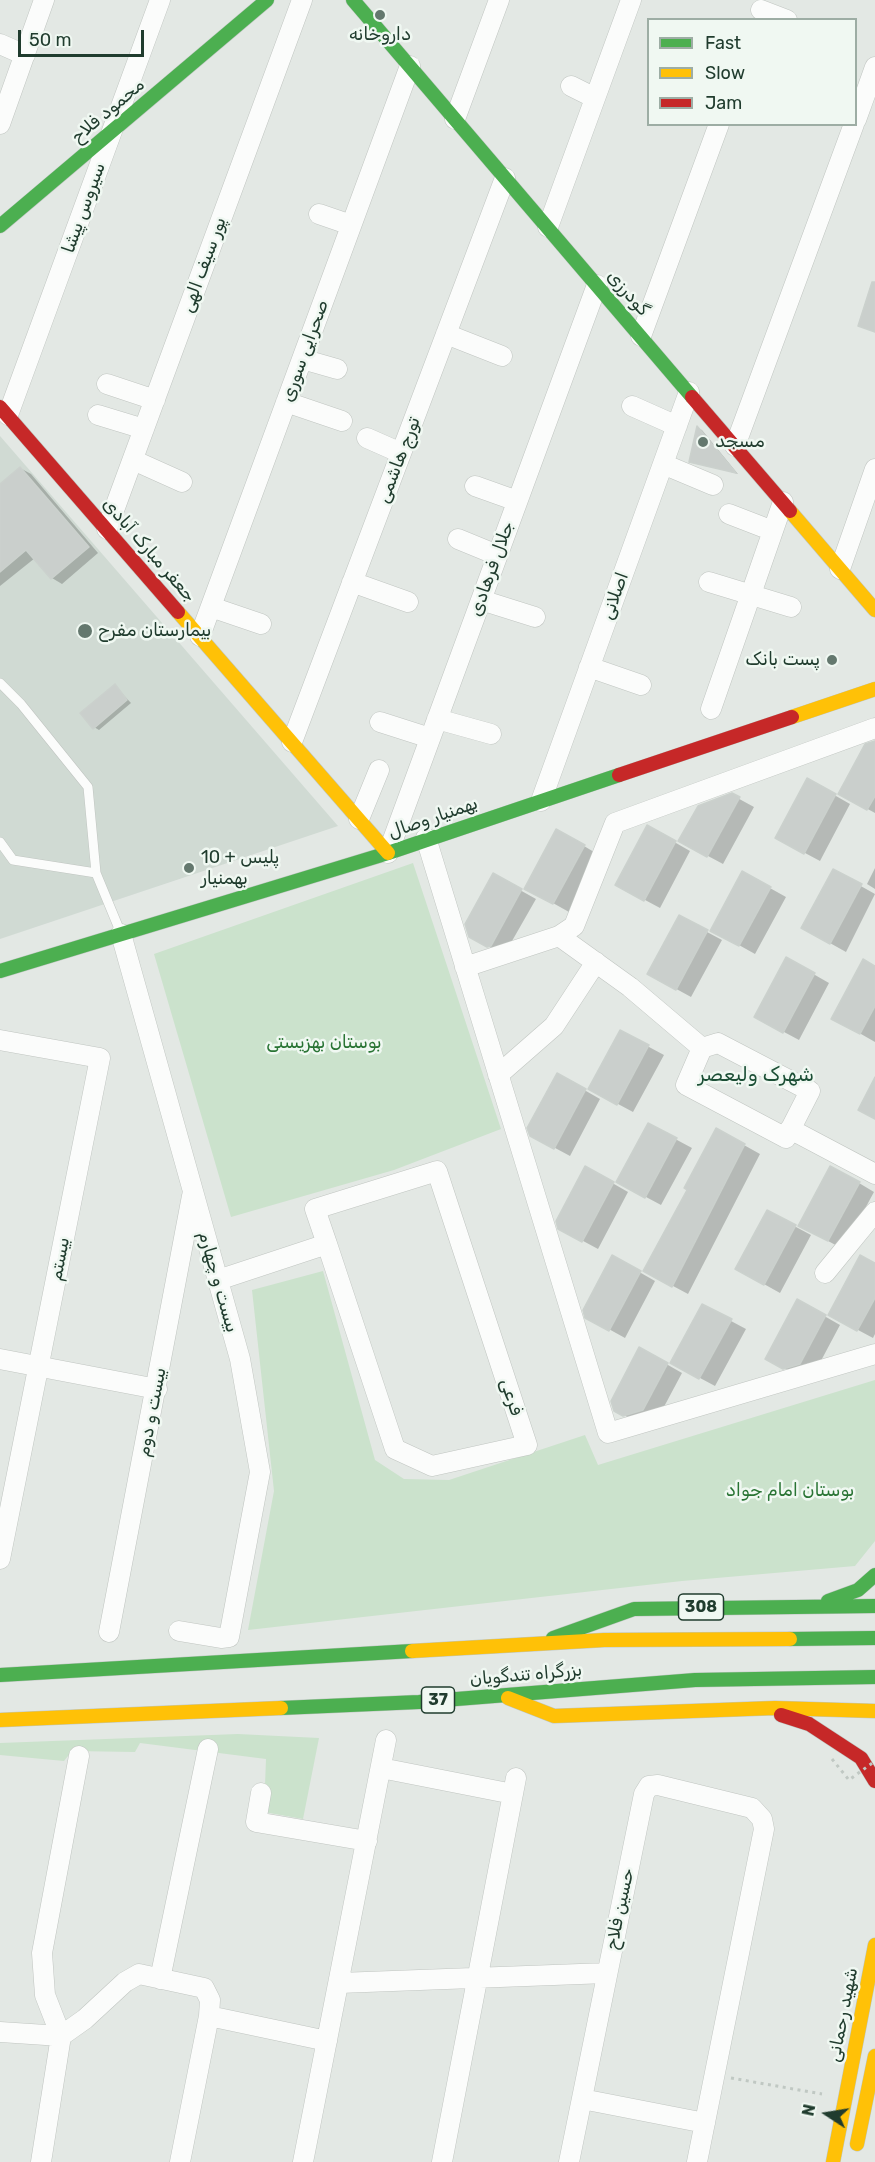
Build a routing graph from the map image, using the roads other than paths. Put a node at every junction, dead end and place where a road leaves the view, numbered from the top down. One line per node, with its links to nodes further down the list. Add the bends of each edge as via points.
1 (44, 0): 11 (street)
2 (160, 0): 21 (street, سیروس پیشا)
3 (267, 0): 21 (main road, محمود فلاح)
4 (302, 0): 35 (street, پور سیف الهی)
5 (499, 0): 17 (street)
6 (631, 0): 15 (street)
7 (362, 5): 12 (main road, گودرزی)
8 (761, 10): 9 (street)
9 (782, 18)
10 (0, 44): 11 (street)
11 (25, 54): 18 (street)
12 (410, 66): 17 (main road, گودرزی); 24 (street, صحرایی سوری)
13 (875, 67): 16 (street)
14 (571, 86): 15 (street)
15 (595, 98): 26 (street)
16 (857, 115)
17 (455, 119): 22 (main road, گودرزی)
18 (0, 124)
19 (718, 126): 29 (street)
20 (853, 126): 44 (street)
21 (112, 131): 25 (main road, محمود فلاح); 38 (street, سیروس پیشا)
22 (505, 178): 26 (main road, گودرزی); 28 (street, تورج هاشمی)
23 (319, 214): 24 (street)
24 (351, 225): 31 (street, صحرایی سوری)
25 (0, 226)
26 (548, 227): 27 (main road, گودرزی)
27 (597, 285): 29 (main road, گودرزی); 52 (street, جلال فرهادی)
28 (446, 334): 30 (street); 45 (street, تورج هاشمی)
29 (641, 336): 34 (main road, گودرزی)
30 (502, 356)
31 (302, 359): 32 (street); 36 (street, صحرایی سوری)
32 (337, 369)
33 (107, 384): 35 (street)
34 (689, 392): 41 (street, اصلانی); 44 (main road, گودرزی)
35 (155, 400): 42 (street, پور سیف الهی)
36 (286, 402): 40 (street); 65 (street, صحرایی سوری)
37 (633, 406): 41 (street)
38 (4, 411): 55 (main road, جعفر مبارک آبادی)
39 (98, 416): 42 (street)
40 (342, 421)
41 (677, 426): 47 (street, اصلانی)
42 (144, 429): 46 (street, پور سیف الهی)
43 (367, 438): 45 (street)
44 (735, 446): 53 (main road, گودرزی)
45 (401, 453): 60 (street, تورج هاشمی)
46 (133, 460): 49 (street); 55 (street, پور سیف الهی)
47 (663, 464): 50 (street); 71 (street, اصلانی)
48 (875, 469): 59 (street)
49 (182, 482)
50 (713, 485)
51 (475, 486): 52 (street)
52 (517, 501): 58 (street, جلال فرهادی)
53 (783, 501): 56 (street); 59 (main road, گودرزی)
54 (729, 514): 56 (street)
55 (107, 530): 70 (main road, جعفر مبارک آبادی)
56 (773, 531): 62 (street)
57 (458, 539): 58 (street)
58 (497, 555): 63 (street, جلال فرهادی)
59 (840, 568): 67 (main road, گودرزی)
60 (352, 582): 64 (street); 81 (street, تورج هاشمی)
61 (709, 582): 62 (street)
62 (750, 596): 66 (street); 75 (street)
63 (481, 600): 68 (street); 76 (street, جلال فرهادی)
64 (408, 603)
65 (211, 607): 69 (street); 70 (street, صحرایی سوری)
66 (791, 607)
67 (875, 609)
68 (535, 617)
69 (261, 624)
70 (200, 636): 81 (main road, جعفر مبارک آبادی)
71 (589, 667): 73 (street); 83 (street, اصلانی)
72 (0, 683): 88 (lane, via 88,787)
73 (641, 685)
74 (875, 689): 83 (main road, بهمنیار وصال)
75 (711, 709)
76 (437, 719): 79 (street); 80 (street, جلال فرهادی)
77 (380, 722): 80 (street)
78 (875, 728): 90 (street, via 615,823 574,926)
79 (491, 734)
80 (430, 738): 87 (street, جلال فرهادی)
81 (292, 742): 84 (main road, جعفر مبارک آبادی)
82 (379, 770): 84 (street)
83 (541, 801): 85 (main road, بهمنیار وصال)
84 (359, 819): 87 (main road, جعفر مبارک آبادی)
85 (426, 838): 87 (main road, بهمنیار وصال); 92 (street)
86 (0, 842): 88 (lane, via 13,860)
87 (388, 853): 89 (main road, بهمنیار وصال)
88 (96, 873): 89 (lane)
89 (121, 933): 93 (main road, بهمنیار وصال); 99 (street, بیست و چهارم)
90 (559, 936): 91 (street); 92 (street)
91 (596, 962): 95 (street); 96 (street, via 554,1026)
92 (465, 967): 96 (street)
93 (0, 971)
94 (0, 1040): 106 (street, بیستم, via 100,1058)
95 (702, 1048): 97 (street, via 718,1043 810,1091); 97 (street, via 686,1086 786,1138)
96 (498, 1075): 104 (street, via 608,1433)
97 (790, 1129): 98 (street)
98 (875, 1174)
99 (193, 1192): 103 (street, بیست و چهارم); 107 (street, بیست و دوم)
100 (875, 1212): 102 (street)
101 (327, 1244): 101 (street, فرعی, via 315,1209 437,1171 527,1445 432,1466 395,1449); 103 (street)
102 (825, 1273)
103 (218, 1280): 112 (street, بیست و چهارم, via 240,1359 260,1472 229,1637)
104 (875, 1354)
105 (0, 1359): 106 (street)
106 (39, 1366): 107 (street); 108 (street, بیستم)
107 (157, 1389): 113 (street, بیست و دوم)
108 (0, 1559)
109 (875, 1575): 110 (main road, via 858,1590)
110 (815, 1606): 111 (main road, 308); 115 (main road, 308, via 634,1609)
111 (875, 1606)
112 (179, 1631)
113 (109, 1632)
114 (875, 1638): 115 (main road, بزرگراه تندگویان, via 604,1640)
115 (533, 1646): 116 (main road, بزرگراه تندگویان)
116 (0, 1675)
117 (875, 1677): 118 (main road, بزرگراه تندگویان / 37, via 695,1680)
118 (501, 1695): 119 (main road, via 554,1716); 121 (main road, بزرگراه تندگویان / 37)
119 (722, 1710): 120 (main road); 126 (main road, via 786,1716 808,1724 861,1758)
120 (875, 1711)
121 (0, 1720)
122 (386, 1740): 125 (street)
123 (207, 1749): 132 (street)
124 (79, 1756): 136 (street, via 42,1953 45,1995)
125 (381, 1768): 128 (street); 131 (street, via 514,1786)
126 (875, 1781)
127 (261, 1793): 128 (street, via 256,1822)
128 (367, 1841): 133 (street)
129 (875, 1945): 147 (main road, شهید رحمانی)
130 (607, 1973): 131 (street); 139 (street, حسین فلاح); 140 (street, حسین فلاح, via 644,1794 649,1786 752,1808 764,1829)
131 (478, 1978): 133 (street); 144 (street)
132 (160, 1979): 134 (street, via 204,1988 210,2000); 136 (street, via 133,1976)
133 (339, 1983): 137 (street)
134 (209, 2016): 137 (street); 142 (street)
135 (0, 2032): 136 (street)
136 (61, 2036): 141 (street)
137 (327, 2041): 143 (street)
138 (875, 2056): 148 (main road)
139 (582, 2099): 140 (street); 145 (street, حسین فلاح)
140 (705, 2123): 146 (street)
141 (41, 2162)
142 (180, 2162)
143 (303, 2162)
144 (442, 2162)
145 (569, 2162)
146 (697, 2162)
147 (833, 2162)
148 (853, 2162)

